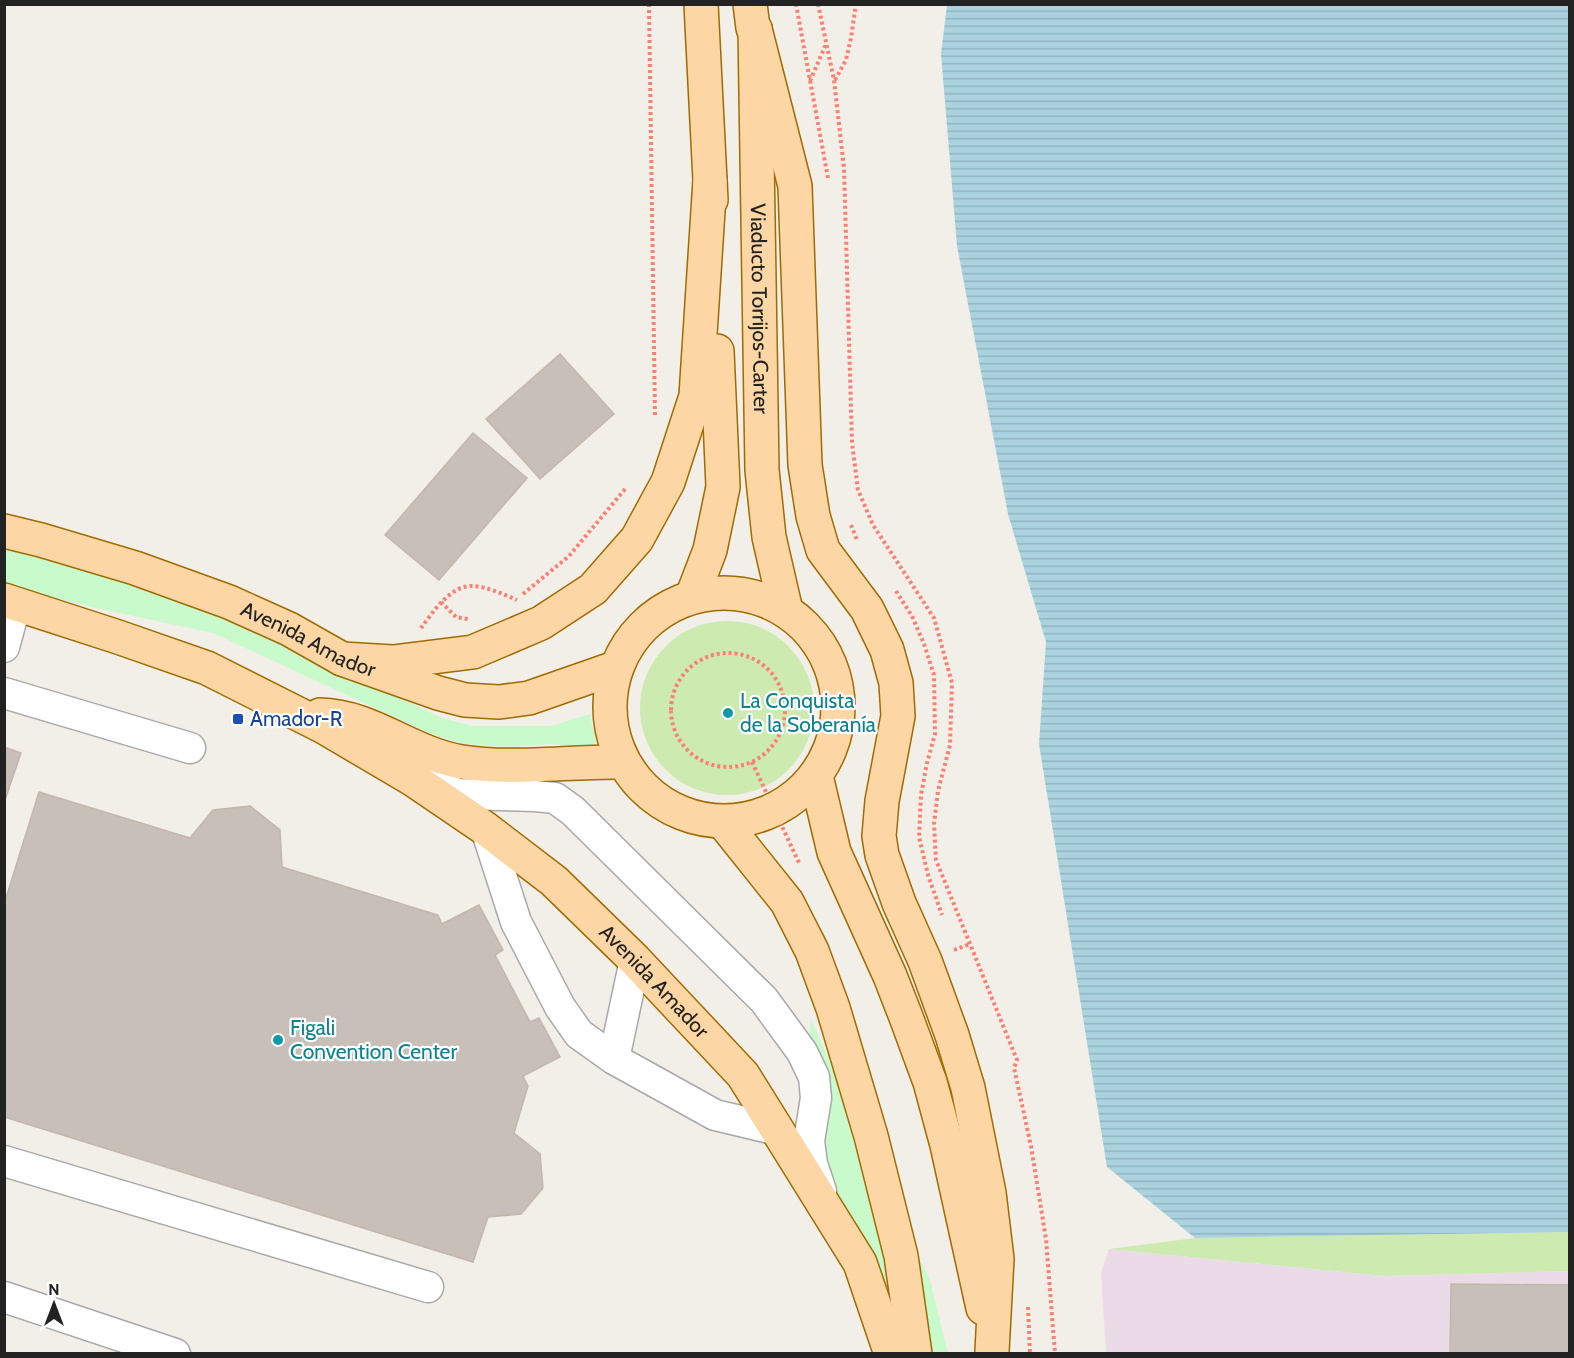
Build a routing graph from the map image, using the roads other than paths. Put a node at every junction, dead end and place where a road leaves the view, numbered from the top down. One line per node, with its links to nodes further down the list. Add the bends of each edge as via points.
1 (701, 4): 3 (main road, Viaducto Torrijos-Carter)
2 (753, 17): 7 (main road, Viaducto Torrijos-Carter, via 762,470 769,537); 26 (main road, via 795,186 805,465 813,516 823,550 867,609 887,650 896,683 898,716 879,836 898,903 925,961 968,1088 989,1193 997,1259)
3 (710, 180): 5 (main road, Viaducto Torrijos-Carter, via 723,487 710,550); 9 (main road, via 696,396 668,482 637,539 593,589 541,623 472,652 393,662)
4 (4, 531): 9 (main road, Avenida Amador, via 135,568 229,602)
5 (692, 597): 7 (main road, via 725,592 757,597); 10 (main road, via 667,607 645,623)
6 (10, 602): 8 (lane); 12 (main road, Avenida Amador, via 207,668)
7 (786, 611): 15 (main road, via 824,649 839,700 830,753)
8 (4, 647)
9 (342, 659): 10 (main road, Avenida Amador, via 438,693 499,702 530,698)
10 (615, 668): 14 (main road, via 608,700 611,732)
11 (4, 693): 13 (lane)
12 (297, 714): 14 (main road, Avenida Amador, via 354,719 430,754 462,762); 16 (main road, Avenida Amador)
13 (190, 748)
14 (622, 762): 17 (main road, via 648,794 683,815)
15 (816, 776): 17 (main road, via 790,801 759,817); 26 (main road, via 834,852 890,976 930,1082)
16 (414, 780): 18 (main road, Avenida Amador); 23 (lane, via 459,794 555,798 573,811 764,1000 798,1046 814,1077 816,1098 808,1141)
17 (723, 822): 29 (main road, via 787,902 812,951 833,1008 902,1256)
18 (486, 829): 19 (main road, Avenida Amador, via 554,881); 20 (lane, via 516,922 560,1007 579,1034)
19 (635, 960): 20 (lane); 21 (main road, Avenida Amador, via 743,1075)
20 (614, 1059): 21 (lane, via 715,1115)
21 (778, 1130): 23 (main road, Avenida Amador)
22 (4, 1161): 24 (lane)
23 (826, 1207): 28 (main road, Avenida Amador, via 860,1263)
24 (428, 1287)
25 (4, 1297): 27 (lane)
26 (992, 1352)
27 (175, 1353)
28 (891, 1353)
29 (915, 1353)

